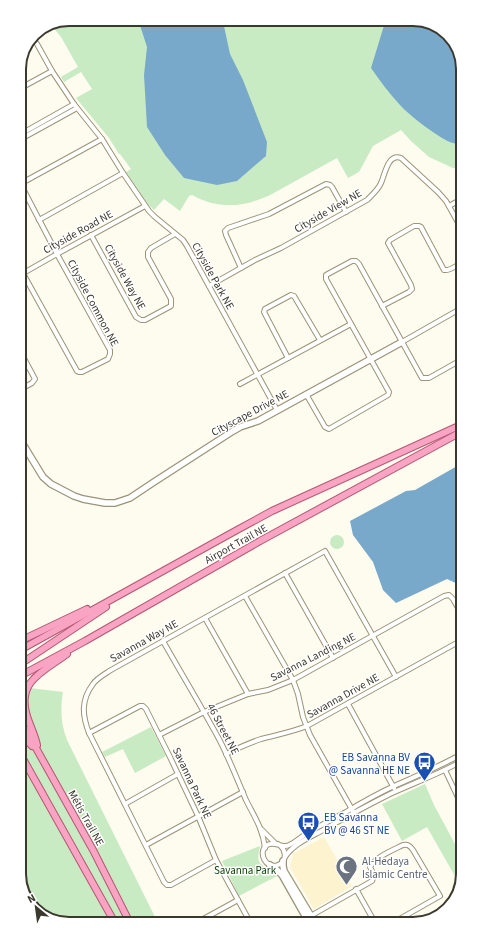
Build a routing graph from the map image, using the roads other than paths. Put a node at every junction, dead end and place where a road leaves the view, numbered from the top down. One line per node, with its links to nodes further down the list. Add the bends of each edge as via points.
1 (36, 42): 2 (street, Cityside Park NE)
2 (52, 71): 3 (street); 4 (street, Cityside Park NE)
3 (26, 85)
4 (74, 104): 5 (street, Cityside Park NE); 6 (street)
5 (78, 108): 7 (street); 8 (street, Cityside Park NE)
6 (26, 131)
7 (26, 136)
8 (102, 139): 9 (street, Cityside Park NE); 10 (street)
9 (123, 173): 13 (street, Cityside Park NE); 17 (street)
10 (26, 181)
11 (26, 195): 17 (street)
12 (456, 202): 14 (street)
13 (145, 206): 18 (street, Cityside Park NE); 19 (street, Cityside Road NE)
14 (449, 206): 15 (street, Cityside View NE, via 435,189 399,156 390,161 381,183 371,196); 16 (street, Cityside View NE)
15 (346, 212): 22 (street, Cityside View NE); 22 (street, via 330,185 326,184 269,214 228,228 226,235)
16 (456, 219)
17 (39, 220): 20 (street)
18 (176, 234): 19 (street, Cityside Way NE, via 148,252 148,257 171,298 171,306 145,320 136,317); 25 (street, Cityside Park NE, via 187,246)
19 (91, 235): 20 (street, Cityside Road NE)
20 (57, 254): 23 (street, Cityside Road NE); 24 (street, Cityside Common NE, via 110,350 108,359 79,372)
21 (456, 266): 26 (street, via 444,270 421,228 414,226 388,243 412,289)
22 (241, 268): 25 (street, Cityside View NE)
23 (26, 272)
24 (26, 281)
25 (209, 286): 35 (street, Cityside Park NE)
26 (382, 306): 28 (street, via 356,261 326,275); 30 (street)
27 (456, 311): 30 (street, Cityscape Drive NE)
28 (351, 324): 29 (street); 32 (street)
29 (320, 340): 31 (street); 31 (street, via 294,296 265,309 264,312)
30 (402, 342): 32 (street, Cityscape Drive NE); 34 (street, via 422,378 429,378)
31 (288, 358): 35 (street)
32 (370, 359): 38 (street, Cityscape Drive NE); 38 (street, via 389,392 388,395 329,429 324,428)
33 (26, 362): 37 (street, via 35,379)
34 (456, 363)
35 (258, 374): 36 (street); 39 (street, Cityside Park NE)
36 (240, 384)
37 (26, 386)
38 (306, 394): 39 (street, Cityscape Drive NE)
39 (277, 410): 42 (street, Cityscape Drive NE, via 258,421 240,427 130,498 115,503 82,499 51,484 43,477)
40 (456, 427): 44 (main road, Airport Trail NE, via 272,511)
41 (456, 435): 50 (main road, Airport Trail NE, via 260,541)
42 (26, 449)
43 (285, 573): 45 (street, Savanna Way NE); 48 (street, Savanna Way NE, via 325,551); 54 (street)
44 (142, 582): 49 (main road); 53 (main road, Airport Trail NE); 55 (main road)
45 (245, 596): 47 (street, Savanna Way NE); 58 (street)
46 (456, 604): 48 (street, Savanna Landing NE, via 449,596 444,596)
47 (205, 618): 51 (street, Savanna Way NE); 60 (street)
48 (372, 636): 54 (street, Savanna Landing NE); 57 (street, Savanna Way NE)
49 (26, 638)
50 (84, 641): 56 (main road, Airport Trail NE); 59 (main road, via 42,672 32,681)
51 (163, 641): 63 (street, 46 Street NE); 66 (street, Savanna Way NE, via 111,670 94,683 86,697 83,710)
52 (456, 643): 57 (street, Savanna Drive NE)
53 (26, 647)
54 (333, 658): 58 (street, Savanna Landing NE)
55 (26, 660)
56 (26, 673)
57 (396, 677): 61 (street, Savanna Drive NE)
58 (293, 680): 60 (street, Savanna Landing NE, via 268,690); 64 (street)
59 (26, 693)
60 (248, 694): 63 (street, Savanna Landing NE)
61 (348, 704): 64 (street, Savanna Drive NE); 77 (street)
62 (26, 710): 70 (main road)
63 (204, 712): 67 (street, Savanna Landing NE); 69 (street, 46 Street NE)
64 (306, 726): 69 (street, Savanna Drive NE, via 251,743); 82 (street)
65 (26, 730): 70 (main road, Métis Trail NE)
66 (89, 733): 67 (street, Savanna Park NE, via 143,706); 81 (street, Savanna Way NE)
67 (160, 735): 76 (street, Savanna Park NE)
68 (26, 740): 70 (main road)
69 (226, 754): 79 (street, 46 Street NE)
70 (40, 756): 95 (main road, Métis Trail NE)
71 (456, 757): 77 (street)
72 (26, 764): 89 (main road)
73 (456, 764): 74 (street)
74 (445, 770): 78 (street); 80 (street)
75 (26, 773): 89 (main road, via 63,837)
76 (178, 774): 81 (street); 83 (street, Savanna Park NE)
77 (393, 786): 78 (street); 82 (street)
78 (396, 791): 82 (street)
79 (243, 792): 83 (street); 84 (street, 46 Street NE)
80 (456, 793)
81 (125, 804): 86 (street, Savanna Way NE)
82 (352, 811): 85 (street, via 289,845); 88 (street, via 298,844)
83 (198, 816): 86 (street); 90 (street, Savanna Park NE)
84 (261, 829): 85 (street, 46 Street NE); 87 (street, 46 Street NE)
85 (276, 843): 87 (street, via 271,843); 88 (street, via 284,849)
86 (146, 845): 90 (street, Savanna Way NE, via 167,885)
87 (265, 848): 91 (street, via 262,857)
88 (284, 859): 91 (street, via 278,865); 98 (street, via 284,871)
89 (80, 860): 94 (main road)
90 (216, 860): 93 (street, Savanna Park NE)
91 (270, 866): 99 (street, via 282,875)
92 (356, 890): 100 (street); 101 (street); 102 (street, via 372,881 374,875 370,867 378,858 403,845 411,846 440,896)
93 (238, 900): 96 (street); 97 (street, Savanna Park NE)
94 (112, 917)
95 (127, 917)
96 (207, 917)
97 (247, 917)
98 (307, 917)
99 (307, 917)
100 (310, 917)
101 (372, 917)
102 (403, 917)

